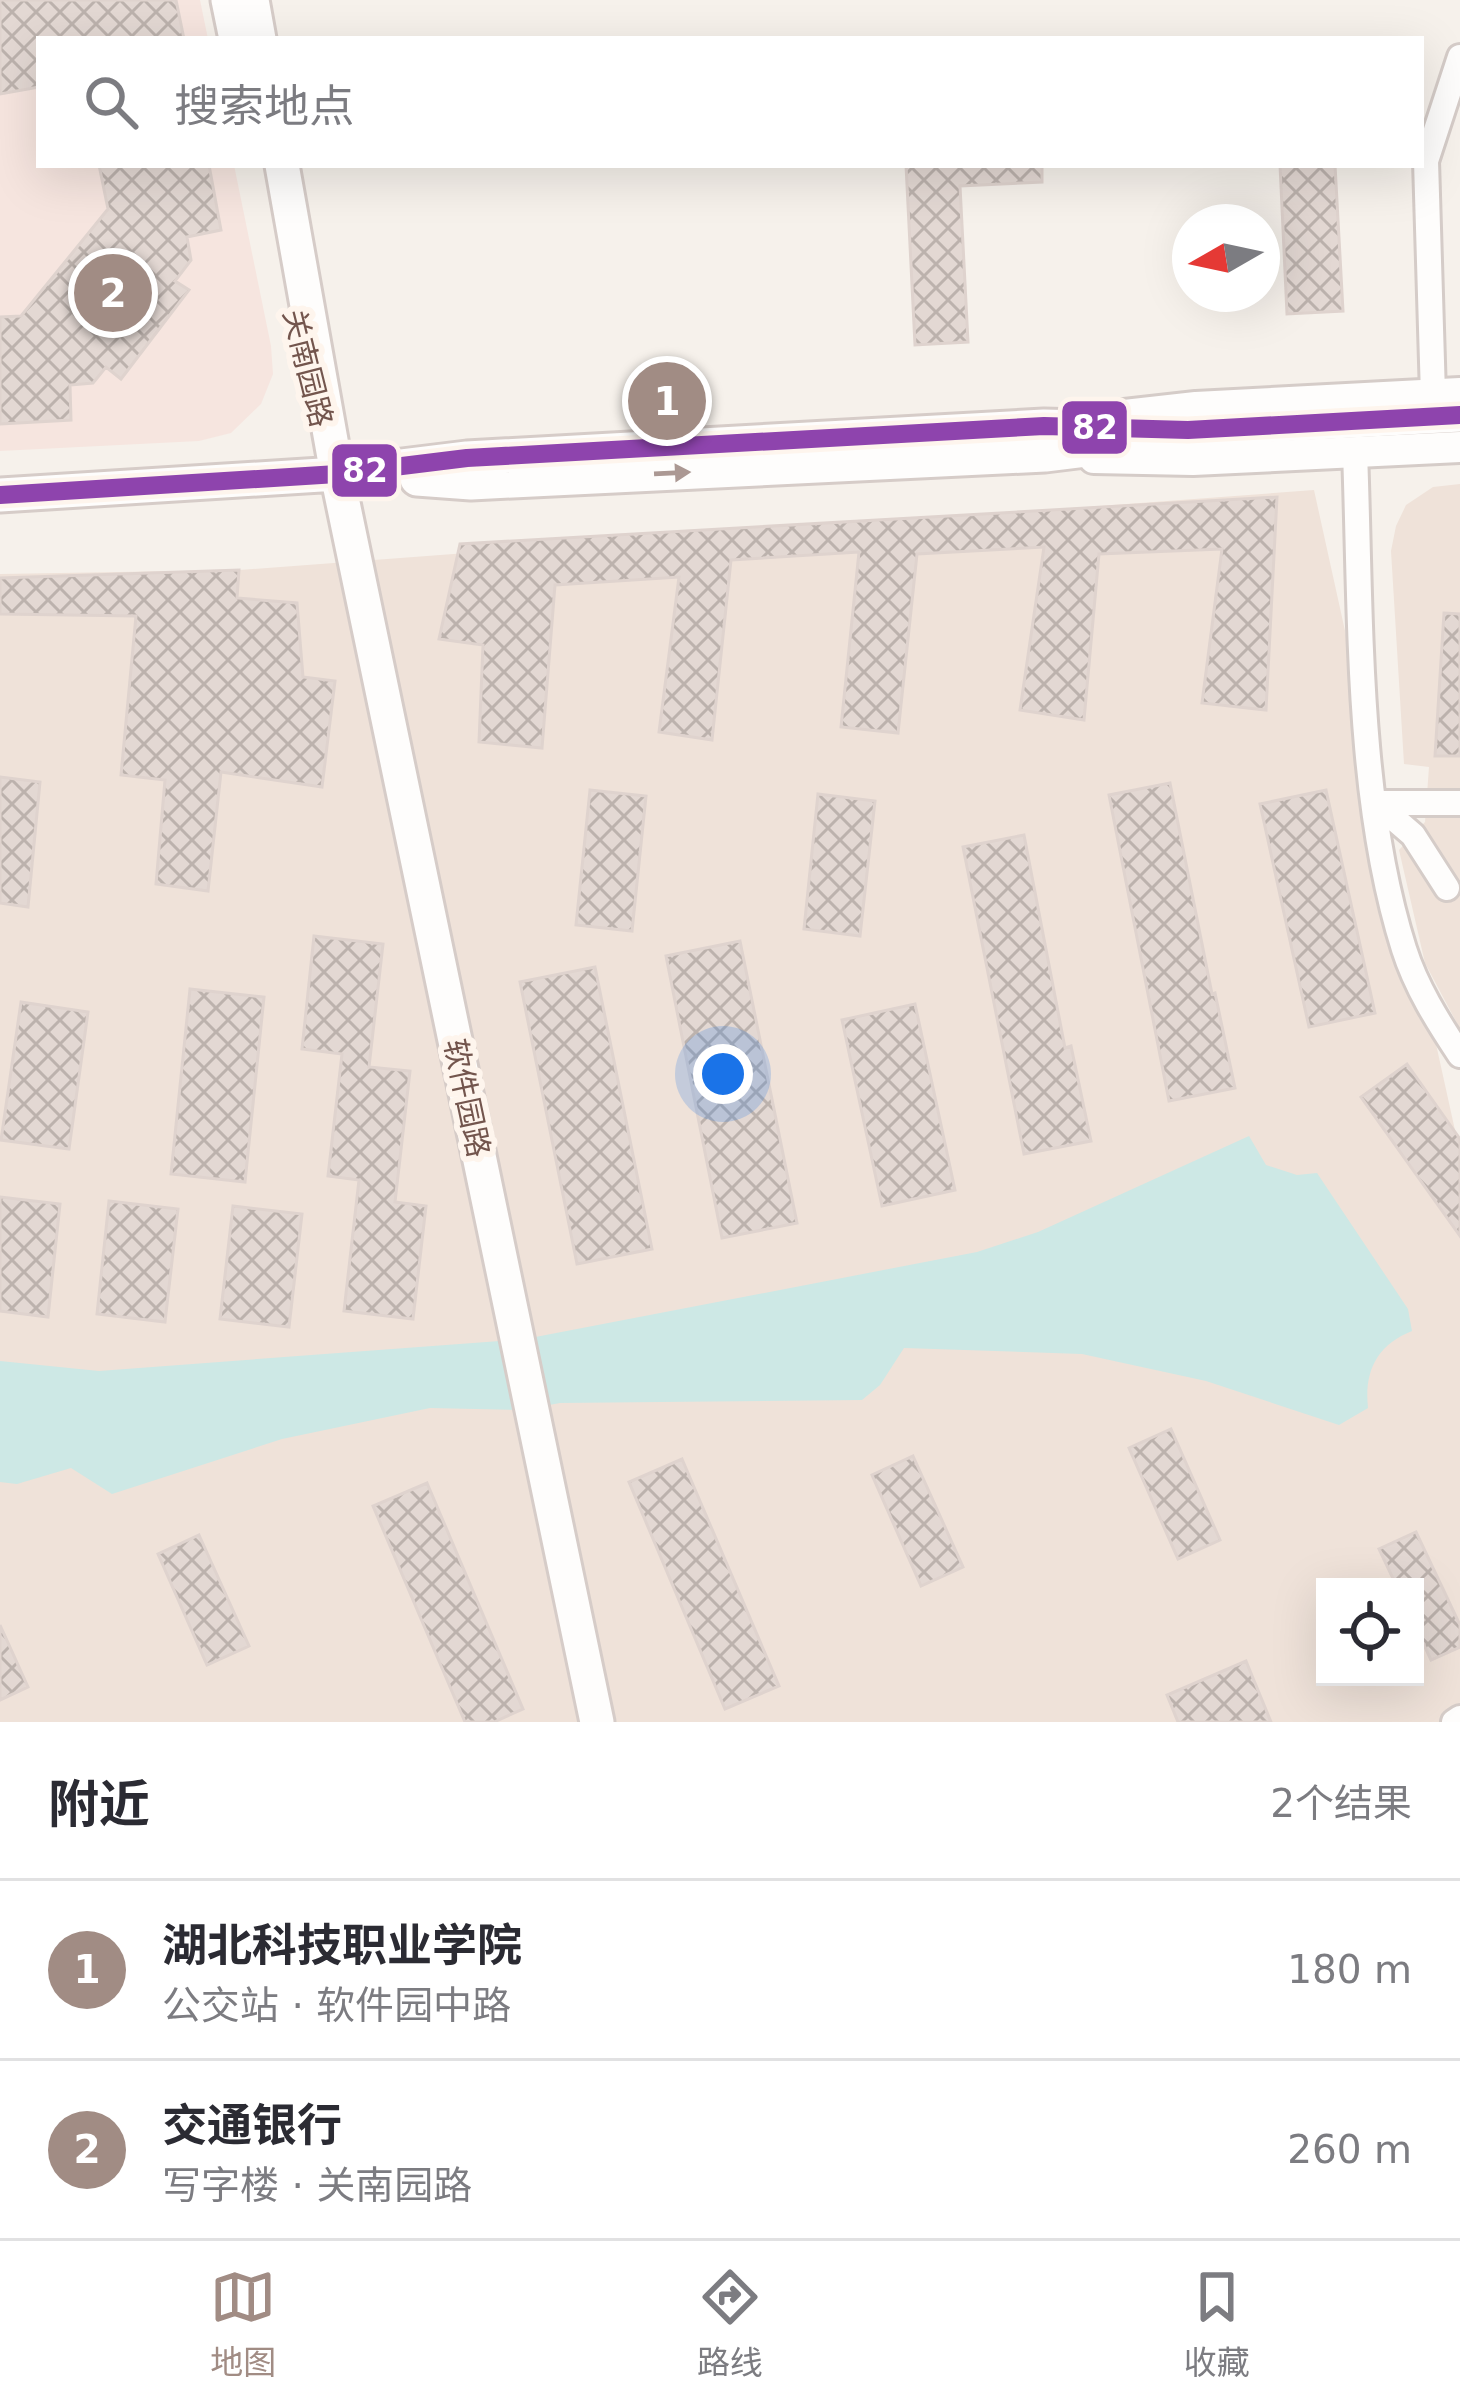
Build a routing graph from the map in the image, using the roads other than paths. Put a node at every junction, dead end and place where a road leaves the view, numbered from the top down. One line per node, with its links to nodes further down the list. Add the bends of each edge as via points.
1 (228, 0): 3 (main road)
2 (252, 0): 4 (main road)
3 (235, 36)
4 (259, 36)
5 (1460, 57): 8 (street, via 1426,161)
6 (263, 168): 14 (main road, 关南园路, via 307,380)
7 (283, 168): 14 (main road, 关南园路)
8 (1451, 401): 10 (main road); 11 (street, via 1196,407)
9 (1460, 427): 10 (main road)
10 (1188, 436): 11 (main road)
11 (1044, 441): 13 (street, via 1193,460); 14 (main road, via 471,483)
12 (1460, 447): 13 (street)
13 (1355, 452): 16 (street)
14 (337, 474): 15 (main road); 20 (main road, 软件园路)
15 (0, 495)
16 (1376, 803): 17 (street); 18 (street, via 1413,835); 19 (street, via 1405,952)
17 (1460, 803)
18 (1447, 888)
19 (1460, 1055)
20 (597, 1722)

